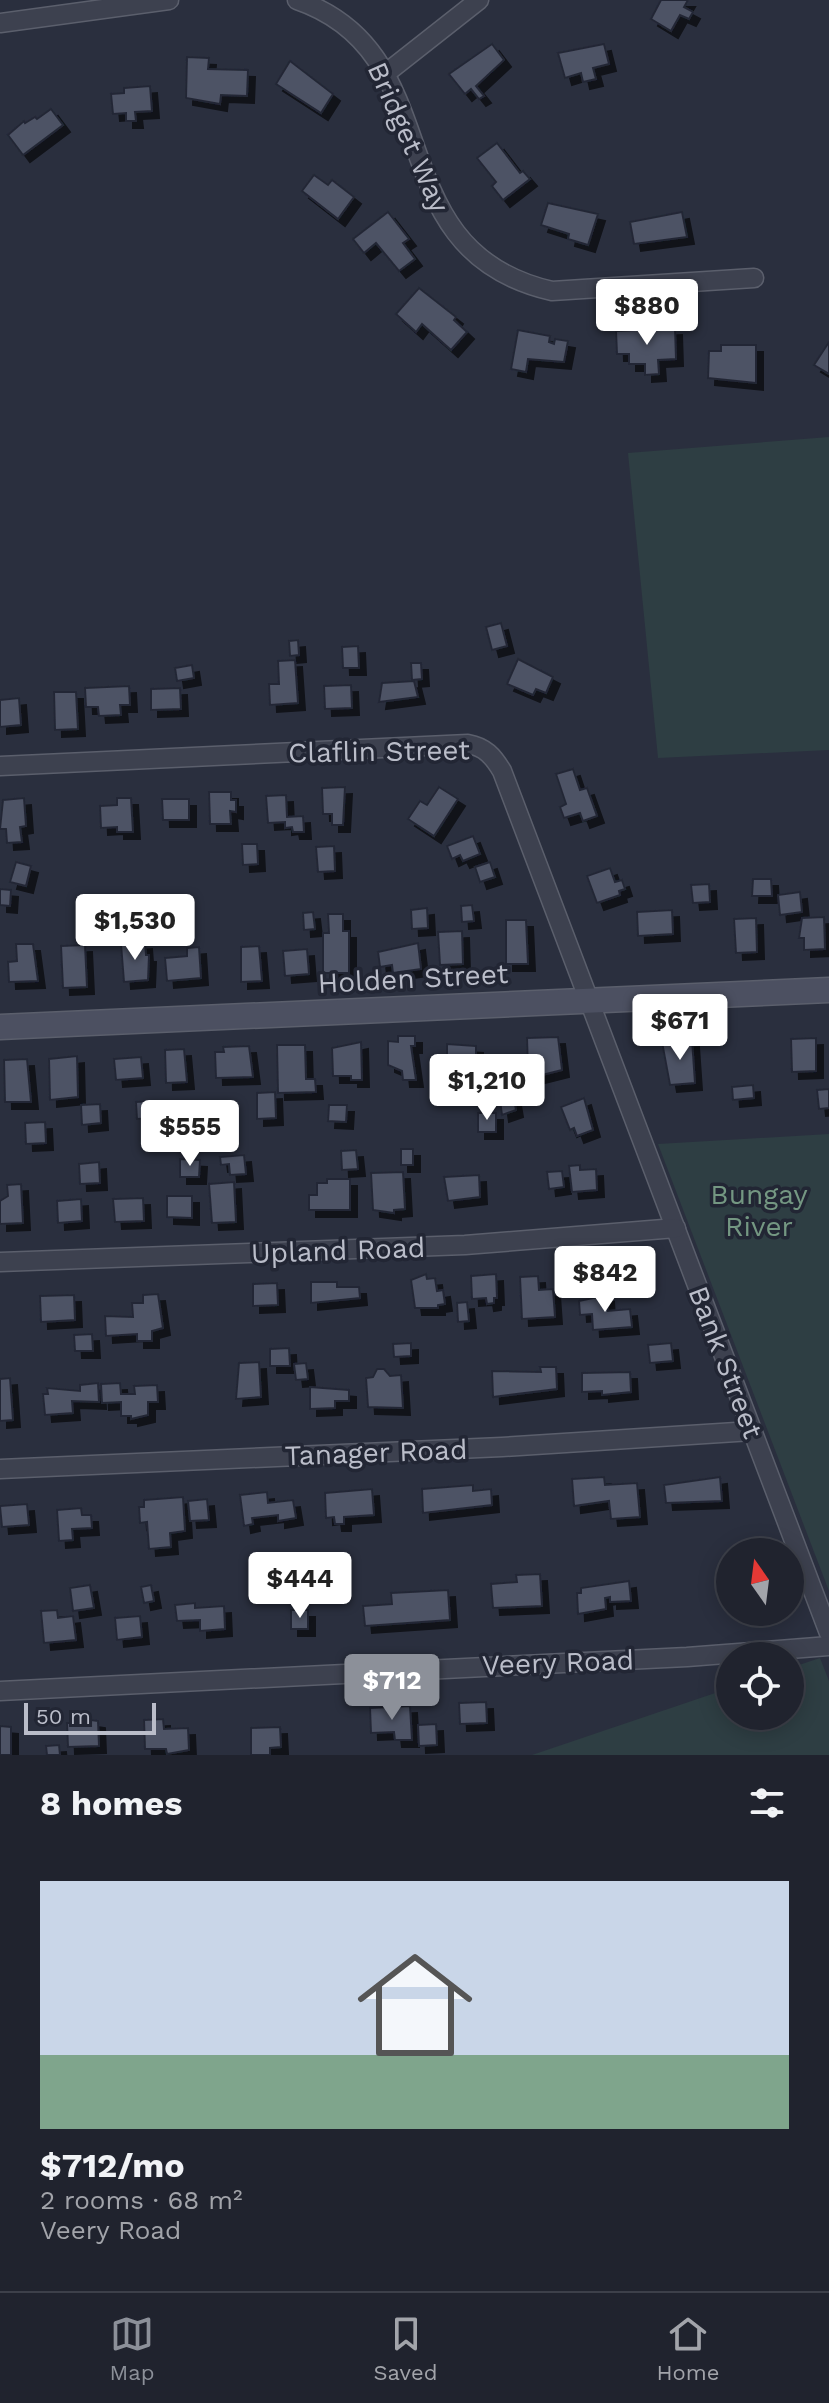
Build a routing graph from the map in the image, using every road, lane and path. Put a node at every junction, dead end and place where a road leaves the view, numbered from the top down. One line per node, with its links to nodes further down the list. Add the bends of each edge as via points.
1 (169, 0): 4 (street)
2 (297, 0): 5 (street, Bridget Way, via 348,26)
3 (479, 0): 5 (street)
4 (0, 23)
5 (385, 74): 6 (street, Bridget Way, via 444,218 466,247 496,271 552,291)
6 (754, 278)
7 (0, 766): 9 (street, Claflin Street, via 480,746 502,771)
8 (829, 990): 9 (main road, Holden Street)
9 (590, 1001): 10 (main road, Holden Street); 11 (street, Bank Street)
10 (0, 1027)
11 (676, 1228): 12 (street, Upland Road, via 450,1246); 13 (street, Bank Street)
12 (0, 1262)
13 (752, 1431): 14 (street, Tanager Road); 15 (street, Bank Street)
14 (0, 1469)
15 (829, 1633)
16 (829, 1646): 17 (street, Veery Road)
17 (0, 1691)

